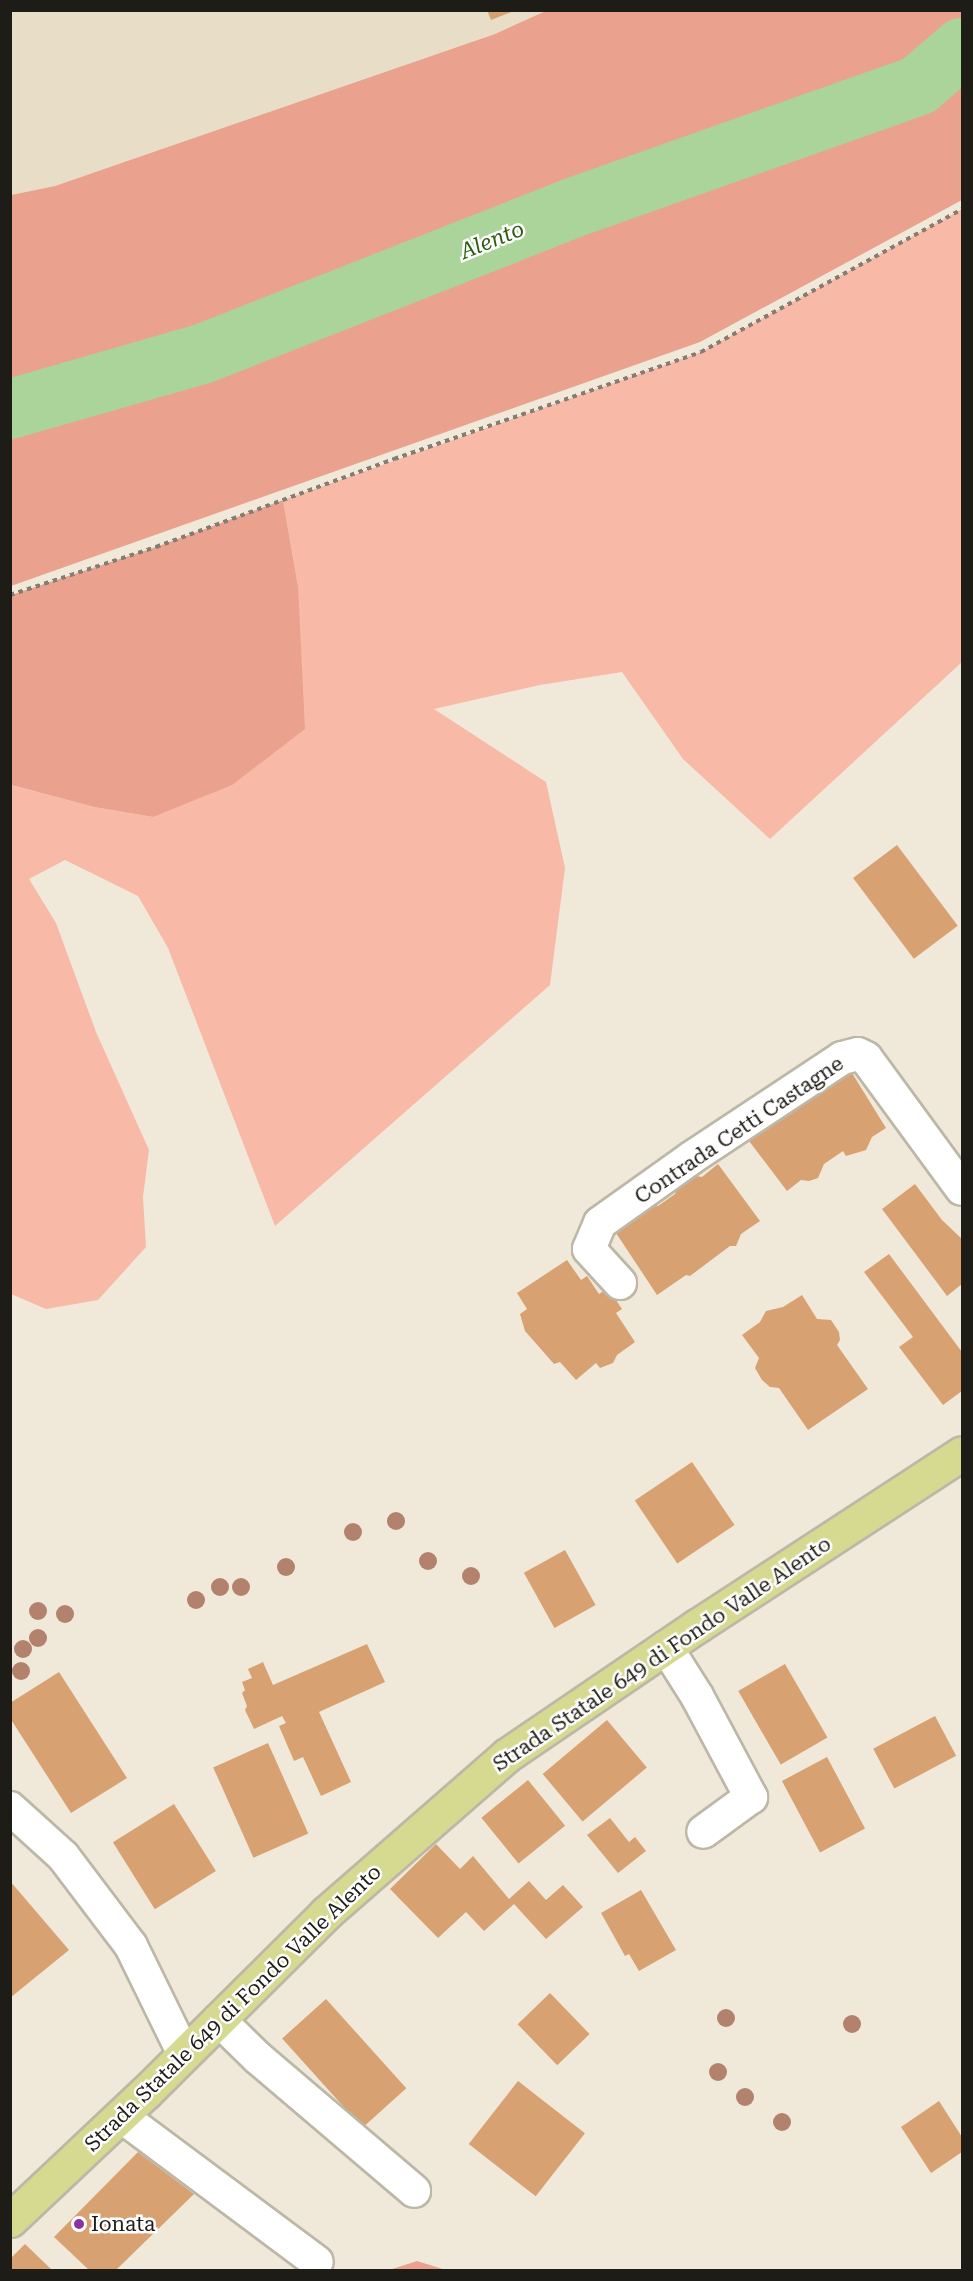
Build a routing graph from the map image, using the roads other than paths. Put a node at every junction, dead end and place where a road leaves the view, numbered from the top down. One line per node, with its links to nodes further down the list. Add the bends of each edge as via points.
1 (963, 1189): 2 (street, Contrada Cetti Castagne, via 866,1058 858,1054 842,1058 600,1223 589,1249)
2 (620, 1283)
3 (963, 1454): 4 (main road, Strada Statale 649 di Fondo Valle Alento)
4 (666, 1647): 6 (street, via 751,1797); 7 (main road, Strada Statale 649 di Fondo Valle Alento, via 507,1755 326,1913)
5 (10, 1808): 8 (street, via 63,1856 131,1946)
6 (703, 1832)
7 (219, 2020): 8 (main road, Strada Statale 649 di Fondo Valle Alento); 10 (street)
8 (184, 2054): 9 (main road, Strada Statale 649 di Fondo Valle Alento)
9 (121, 2116): 11 (main road, Strada Statale 649 di Fondo Valle Alento); 12 (street)
10 (414, 2191)
11 (10, 2220)
12 (316, 2262)

